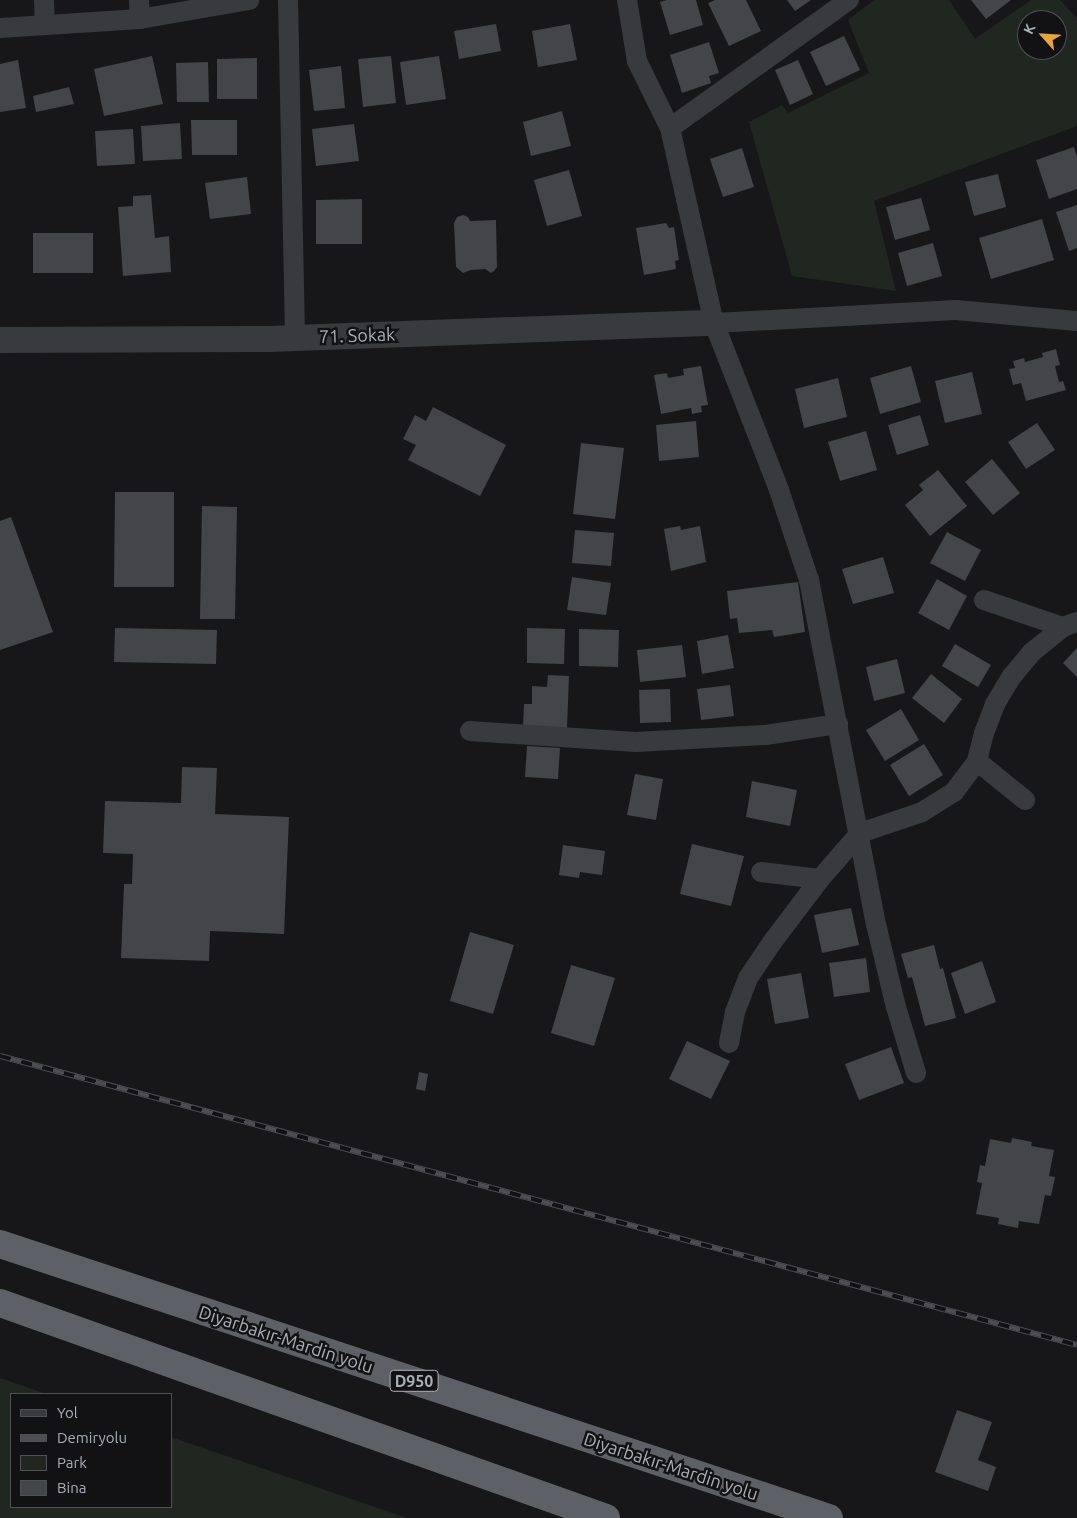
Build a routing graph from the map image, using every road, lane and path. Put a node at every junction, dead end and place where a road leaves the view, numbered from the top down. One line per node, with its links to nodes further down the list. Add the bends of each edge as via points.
1 (44, 0): 7 (street)
2 (249, 0): 6 (street)
3 (288, 0): 12 (street)
4 (627, 0): 9 (street, via 637,60)
5 (848, 0): 9 (street)
6 (140, 9): 7 (street)
7 (45, 24): 8 (street)
8 (0, 28)
9 (670, 128): 11 (street)
10 (1077, 321): 11 (street, via 956,310)
11 (714, 323): 12 (street, 71. Sokak); 16 (street, via 779,490 809,580)
12 (295, 338): 13 (street, 71. Sokak)
13 (0, 340)
14 (984, 600): 15 (street)
15 (1070, 625): 18 (street, via 1031,653 1012,676 995,704)
16 (838, 724): 17 (street, via 766,735 636,742); 20 (street)
17 (470, 732)
18 (977, 761): 19 (street); 20 (street, via 954,792 922,812)
19 (1024, 800)
20 (860, 833): 22 (street); 24 (street, via 876,924)
21 (761, 872): 22 (street)
22 (820, 879): 23 (street, via 748,978 734,1012)
23 (730, 1043)
24 (916, 1073)
25 (0, 1244): 28 (highway, Diyarbakır-Mardin yolu / D950)
26 (0, 1303): 27 (highway)
27 (606, 1518)
28 (829, 1518)

